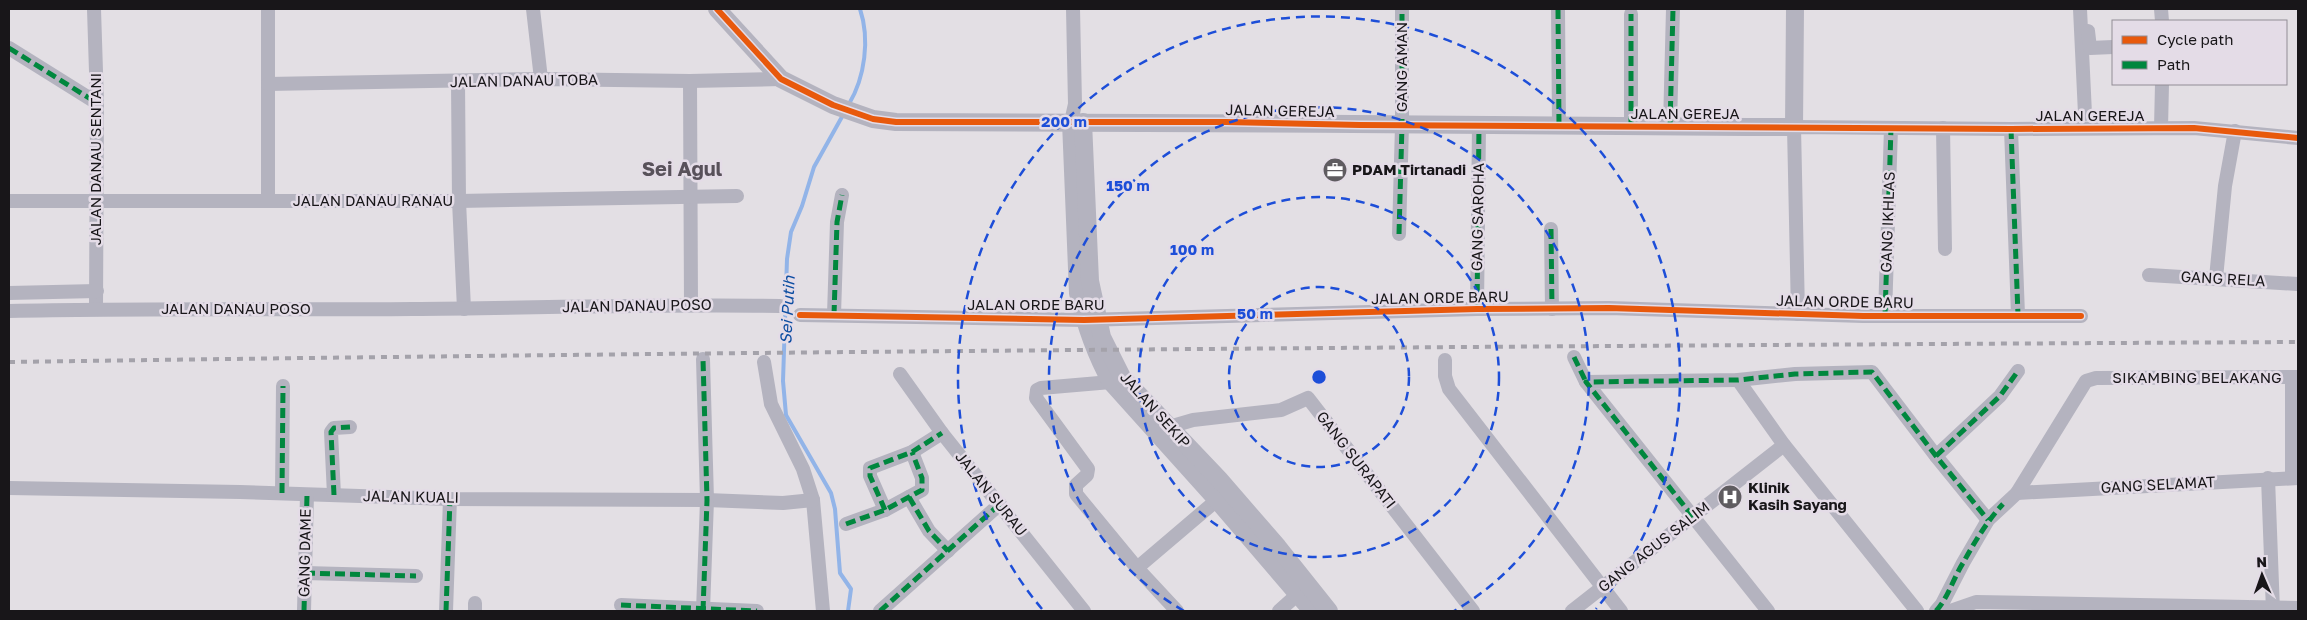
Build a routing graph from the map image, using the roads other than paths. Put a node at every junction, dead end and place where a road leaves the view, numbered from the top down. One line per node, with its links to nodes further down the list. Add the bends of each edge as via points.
1 (94, 9): 21 (street, JALAN DANAU SENTANI)
2 (268, 9): 19 (street)
3 (532, 9): 15 (street)
4 (717, 9): 16 (street)
5 (1073, 9): 23 (street, JALAN SEKIP)
6 (1402, 9): 24 (street, GANG AMAN)
7 (1558, 9): 26 (street)
8 (1673, 9): 28 (street)
9 (1795, 9): 29 (street)
10 (2080, 9): 12 (street)
11 (1631, 14): 27 (street)
12 (2081, 29): 13 (street, via 2088,30 2090,48); 22 (street)
13 (2112, 47)
14 (9, 48): 21 (street)
15 (541, 79): 17 (street, JALAN DANAU TOBA); 18 (street, JALAN DANAU TOBA)
16 (781, 79): 17 (street, JALAN DANAU TOBA); 23 (street, JALAN GEREJA, via 857,114 896,122)
17 (690, 81): 38 (street)
18 (458, 82): 19 (street, JALAN DANAU TOBA); 42 (street)
19 (268, 84): 41 (street)
20 (2162, 85): 32 (street)
21 (97, 103): 39 (street, JALAN DANAU SENTANI)
22 (2085, 114)
23 (1077, 122): 24 (street, JALAN GEREJA); 64 (street, JALAN SEKIP, via 1078,293)
24 (1402, 125): 25 (street, JALAN GEREJA); 44 (street, GANG AMAN)
25 (1479, 125): 26 (street, JALAN GEREJA); 55 (street, GANG SAROHA)
26 (1559, 125): 27 (street, JALAN GEREJA)
27 (1631, 126): 28 (street, JALAN GEREJA)
28 (1670, 126): 29 (street, JALAN GEREJA)
29 (1794, 127): 30 (street, JALAN GEREJA); 58 (street)
30 (1891, 128): 31 (street, JALAN GEREJA); 61 (street, GANG IKHLAS)
31 (1943, 128): 33 (street, JALAN GEREJA); 45 (street)
32 (2161, 128): 33 (street, JALAN GEREJA); 34 (street, JALAN GEREJA)
33 (2011, 129): 62 (street)
34 (2235, 131): 35 (street, JALAN GEREJA); 47 (street, via 2225,186)
35 (2298, 138)
36 (842, 195): 60 (street, via 836,230)
37 (737, 196): 38 (street, JALAN DANAU RANAU)
38 (690, 198): 42 (street, JALAN DANAU RANAU); 51 (street)
39 (97, 200): 40 (street, JALAN DANAU RANAU); 41 (street, JALAN DANAU RANAU); 49 (street, JALAN DANAU SENTANI)
40 (9, 201)
41 (268, 201): 42 (street, JALAN DANAU RANAU)
42 (459, 201): 54 (street)
43 (1551, 229): 56 (street)
44 (1399, 234)
45 (1944, 249)
46 (2149, 275): 47 (street, GANG RELA)
47 (2216, 278): 48 (street, GANG RELA)
48 (2298, 284)
49 (97, 292): 50 (street); 53 (street, JALAN DANAU SENTANI)
50 (9, 293)
51 (691, 305): 52 (street, JALAN DANAU POSO); 54 (street, JALAN DANAU POSO)
52 (780, 306)
53 (96, 309): 54 (street, JALAN DANAU POSO); 57 (street, JALAN DANAU POSO)
54 (464, 309)
55 (1477, 309): 56 (street, JALAN ORDE BARU); 64 (street, JALAN ORDE BARU)
56 (1552, 309): 58 (street, JALAN ORDE BARU)
57 (9, 311)
58 (1798, 314): 61 (street, JALAN ORDE BARU)
59 (800, 315): 60 (street, JALAN ORDE BARU)
60 (834, 315): 64 (street, JALAN ORDE BARU)
61 (1885, 315): 62 (street, JALAN ORDE BARU)
62 (2018, 315): 63 (street, JALAN ORDE BARU)
63 (2081, 316)
64 (1090, 319): 72 (street, JALAN SEKIP, via 1103,368)
65 (1574, 357): 74 (street)
66 (703, 359): 92 (street)
67 (1444, 360): 103 (street, via 1449,389)
68 (764, 362): 93 (street, via 771,404 803,468)
69 (2018, 371): 81 (street, via 2000,396)
70 (900, 374): 78 (street, JALAN SURAU)
71 (2295, 377): 83 (street); 86 (street, SIKAMBING BELAKANG, via 2090,378 2082,384)
72 (1117, 380): 77 (street, JALAN SEKIP); 89 (street, JALAN SEKIP); 100 (street, via 1041,388 1037,390 1036,398 1088,468 1087,475 1076,486 1076,494)
73 (1738, 380): 74 (street); 79 (street); 81 (street, via 1795,374 1872,372)
74 (1586, 382): 96 (street)
75 (284, 386): 85 (street)
76 (350, 427): 88 (street, via 334,428 331,432)
77 (1169, 427): 89 (street, JALAN SEKIP); 119 (street, GANG SURAPATI, via 1193,420 1281,410 1308,398)
78 (942, 432): 80 (street); 94 (street, JALAN SURAU)
79 (1784, 445): 96 (street, GANG AGUS SALIM); 123 (street)
80 (912, 452): 90 (street, via 924,487); 95 (street, via 870,468 870,476)
81 (1936, 456): 97 (street)
82 (2268, 478): 83 (street, GANG SELAMAT); 86 (street, GANG SELAMAT); 108 (street)
83 (2295, 478)
84 (9, 488): 85 (street, JALAN KUALI)
85 (282, 493): 87 (street, JALAN KUALI)
86 (2017, 493): 97 (street)
87 (306, 495): 88 (street, JALAN KUALI); 101 (street, GANG DAME)
88 (334, 495): 91 (street, JALAN KUALI)
89 (1223, 495): 100 (street); 104 (street, JALAN SEKIP); 118 (street, JALAN SEKIP, via 1278,547)
90 (909, 497): 95 (street); 99 (street, via 929,531)
91 (450, 499): 92 (street, JALAN KUALI); 110 (street)
92 (706, 500): 93 (street, JALAN KUALI, via 783,503); 107 (street)
93 (812, 500): 112 (street)
94 (1000, 504): 99 (street); 114 (street, JALAN SURAU)
95 (885, 510): 98 (street)
96 (1692, 517): 103 (street, GANG AGUS SALIM); 122 (street)
97 (1988, 520): 124 (street)
98 (846, 524)
99 (948, 551): 113 (street)
100 (1137, 568): 115 (street)
101 (305, 573): 102 (street); 109 (street, GANG DAME)
102 (416, 576)
103 (1602, 587): 120 (street, GANG AGUS SALIM); 121 (street)
104 (1298, 594): 116 (street); 117 (street, JALAN SEKIP)
105 (621, 605): 107 (street)
106 (2298, 608): 108 (street)
107 (703, 610): 111 (street)
108 (2274, 610): 125 (street, via 1976,602)
109 (304, 611)
110 (446, 611)
111 (757, 611)
112 (823, 611)
113 (880, 611)
114 (1083, 611)
115 (1177, 611)
116 (1280, 611)
117 (1312, 611)
118 (1329, 611)
119 (1473, 611)
120 (1572, 611)
121 (1621, 611)
122 (1768, 611)
123 (1917, 611)
124 (1936, 611)
125 (1950, 611)

